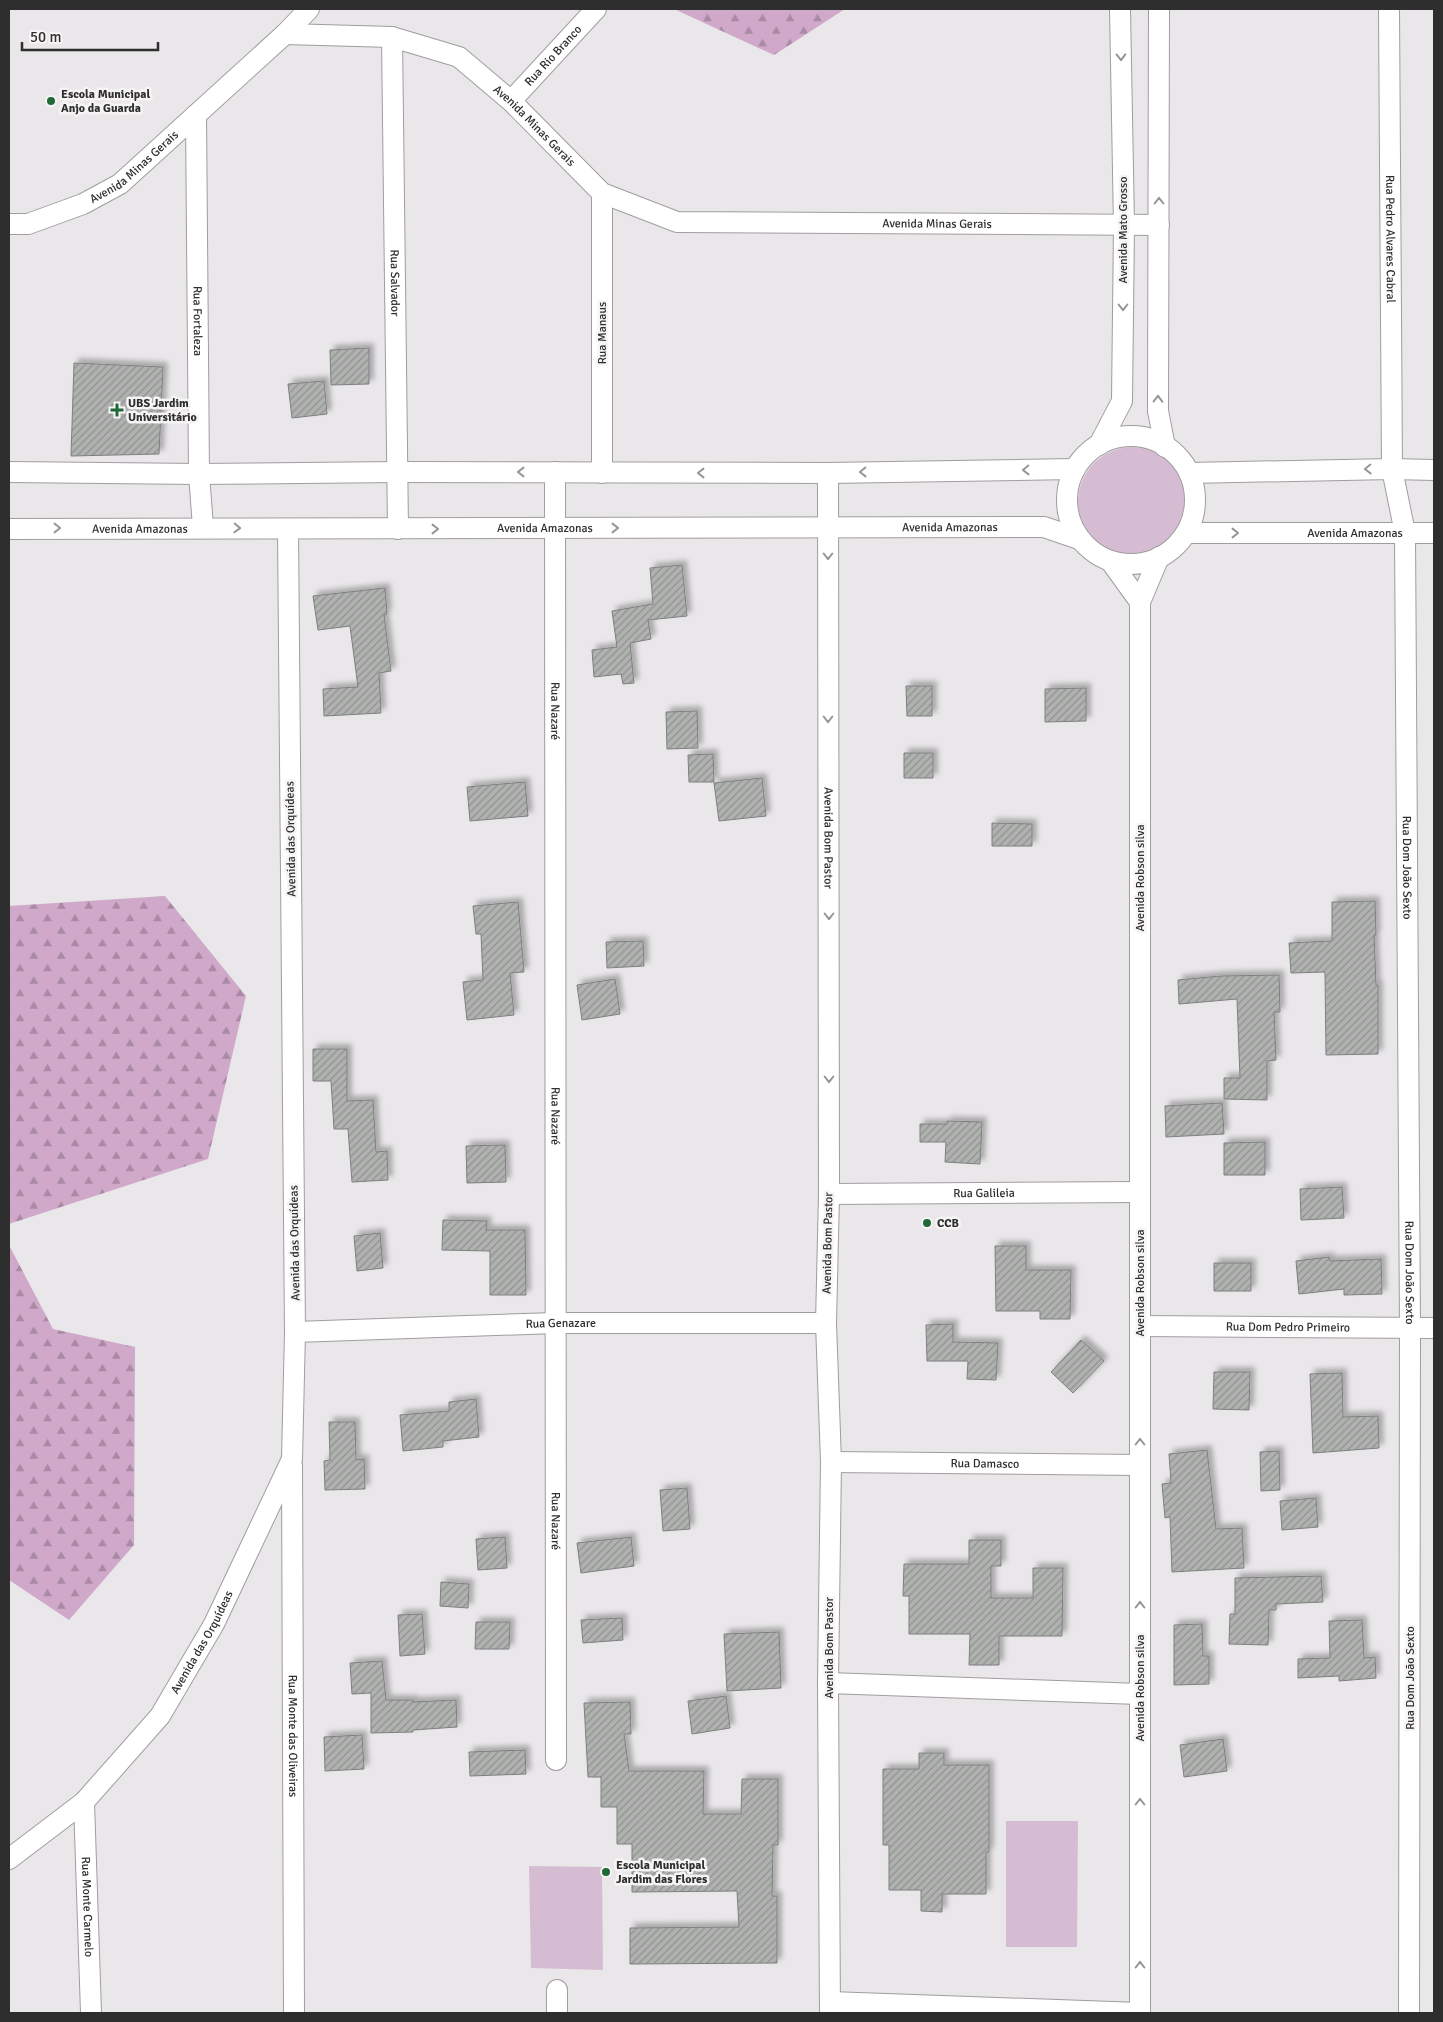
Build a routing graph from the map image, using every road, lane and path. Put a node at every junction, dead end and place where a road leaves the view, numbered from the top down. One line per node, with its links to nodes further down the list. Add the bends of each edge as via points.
1 (308, 9): 6 (street)
2 (596, 9): 8 (street, Rua Rio Branco)
3 (1120, 9): 12 (street, Avenida Mato Grosso, one-way to 12)
4 (1159, 9): 13 (street, one-way to 4)
5 (1389, 9): 17 (street, Rua Pedro Alvares Cabral)
6 (285, 34): 7 (street, Avenida Minas Gerais); 9 (street, Avenida Minas Gerais)
7 (392, 37): 8 (street, Avenida Minas Gerais, via 458,57); 20 (street, Rua Salvador)
8 (511, 100): 10 (street, Avenida Minas Gerais)
9 (196, 115): 11 (street, Avenida Minas Gerais, via 120,184 84,204 28,224); 25 (street, Rua Fortaleza)
10 (602, 193): 12 (street, Avenida Minas Gerais, via 677,222); 22 (street, Rua Manaus)
11 (9, 224)
12 (1124, 225): 13 (street, Avenida Minas Gerais); 14 (street, Avenida Mato Grosso, one-way to 14, via 1122,401)
13 (1160, 225): 15 (street, one-way to 13, via 1158,410)
14 (1099, 445): 15 (street, via 1115,438 1132,436); 16 (street, via 1085,455)
15 (1165, 446): 24 (street)
16 (1075, 469): 23 (street, one-way to 23); 35 (street, via 1068,486 1066,504)
17 (1392, 469): 18 (street); 24 (street, one-way to 24); 33 (street, Rua Pedro Alvares Cabral)
18 (1434, 470)
19 (9, 472): 25 (street)
20 (397, 472): 21 (street, one-way to 20); 25 (street); 30 (street, Rua Salvador)
21 (554, 472): 22 (street); 31 (street, Rua Nazaré)
22 (602, 472): 23 (street, one-way to 22)
23 (828, 473): 27 (street, Avenida Bom Pastor)
24 (1189, 473): 32 (street, via 1195,493 1194,514)
25 (199, 474): 26 (street, Rua Fortaleza)
26 (203, 527): 28 (street, Avenida Amazonas, one-way to 26); 29 (street, Avenida Amazonas, one-way to 29)
27 (828, 527): 31 (street, Avenida Amazonas, one-way to 27); 35 (street, Avenida Amazonas, via 1044,527); 40 (street, Avenida Bom Pastor, one-way to 40)
28 (9, 529)
29 (288, 529): 30 (street, Avenida Amazonas); 46 (street, Avenida das Orquídeas)
30 (398, 529): 31 (street, Avenida Amazonas, one-way to 31)
31 (554, 529): 41 (street, Rua Nazaré)
32 (1186, 533): 33 (street, Avenida Amazonas, one-way to 33); 36 (street, via 1171,550)
33 (1405, 533): 34 (street, Avenida Amazonas); 44 (street, Rua Dom João Sexto)
34 (1434, 533)
35 (1079, 539): 37 (street, via 1093,553)
36 (1159, 557): 37 (street, via 1130,565); 38 (street, Avenida Robson silva)
37 (1110, 562): 38 (street)
38 (1140, 602): 39 (street, Avenida Robson silva)
39 (1140, 1192): 40 (street, Rua Galileia); 43 (street, Avenida Robson silva)
40 (829, 1194): 42 (street, Avenida Bom Pastor)
41 (555, 1323): 42 (street, Rua Genazare); 46 (street, Rua Genazare); 52 (street, Rua Nazaré)
42 (826, 1323): 48 (street, Avenida Bom Pastor)
43 (1140, 1326): 44 (street, Rua Dom Pedro Primeiro); 49 (street, Avenida Robson silva, one-way to 43)
44 (1410, 1328): 45 (street, Rua Dom Pedro Primeiro); 61 (street, Rua Dom João Sexto)
45 (1434, 1328)
46 (296, 1332): 47 (street, Avenida das Orquídeas)
47 (292, 1459): 53 (street, Avenida das Orquídeas, via 214,1624 160,1716); 58 (street, Rua Monte das Oliveiras)
48 (831, 1462): 49 (street, Rua Damasco); 50 (street, Avenida Bom Pastor)
49 (1140, 1465): 51 (street, Avenida Robson silva, one-way to 49)
50 (828, 1683): 51 (street); 56 (street, Avenida Bom Pastor)
51 (1140, 1694): 60 (street, Avenida Robson silva, one-way to 51)
52 (556, 1760)
53 (84, 1802): 54 (street, Avenida das Orquídeas); 57 (street, Rua Monte Carmelo)
54 (9, 1859)
55 (557, 1990): 59 (street)
56 (830, 2008): 60 (street)
57 (91, 2013)
58 (294, 2013)
59 (557, 2013)
60 (1140, 2013)
61 (1409, 2013)

